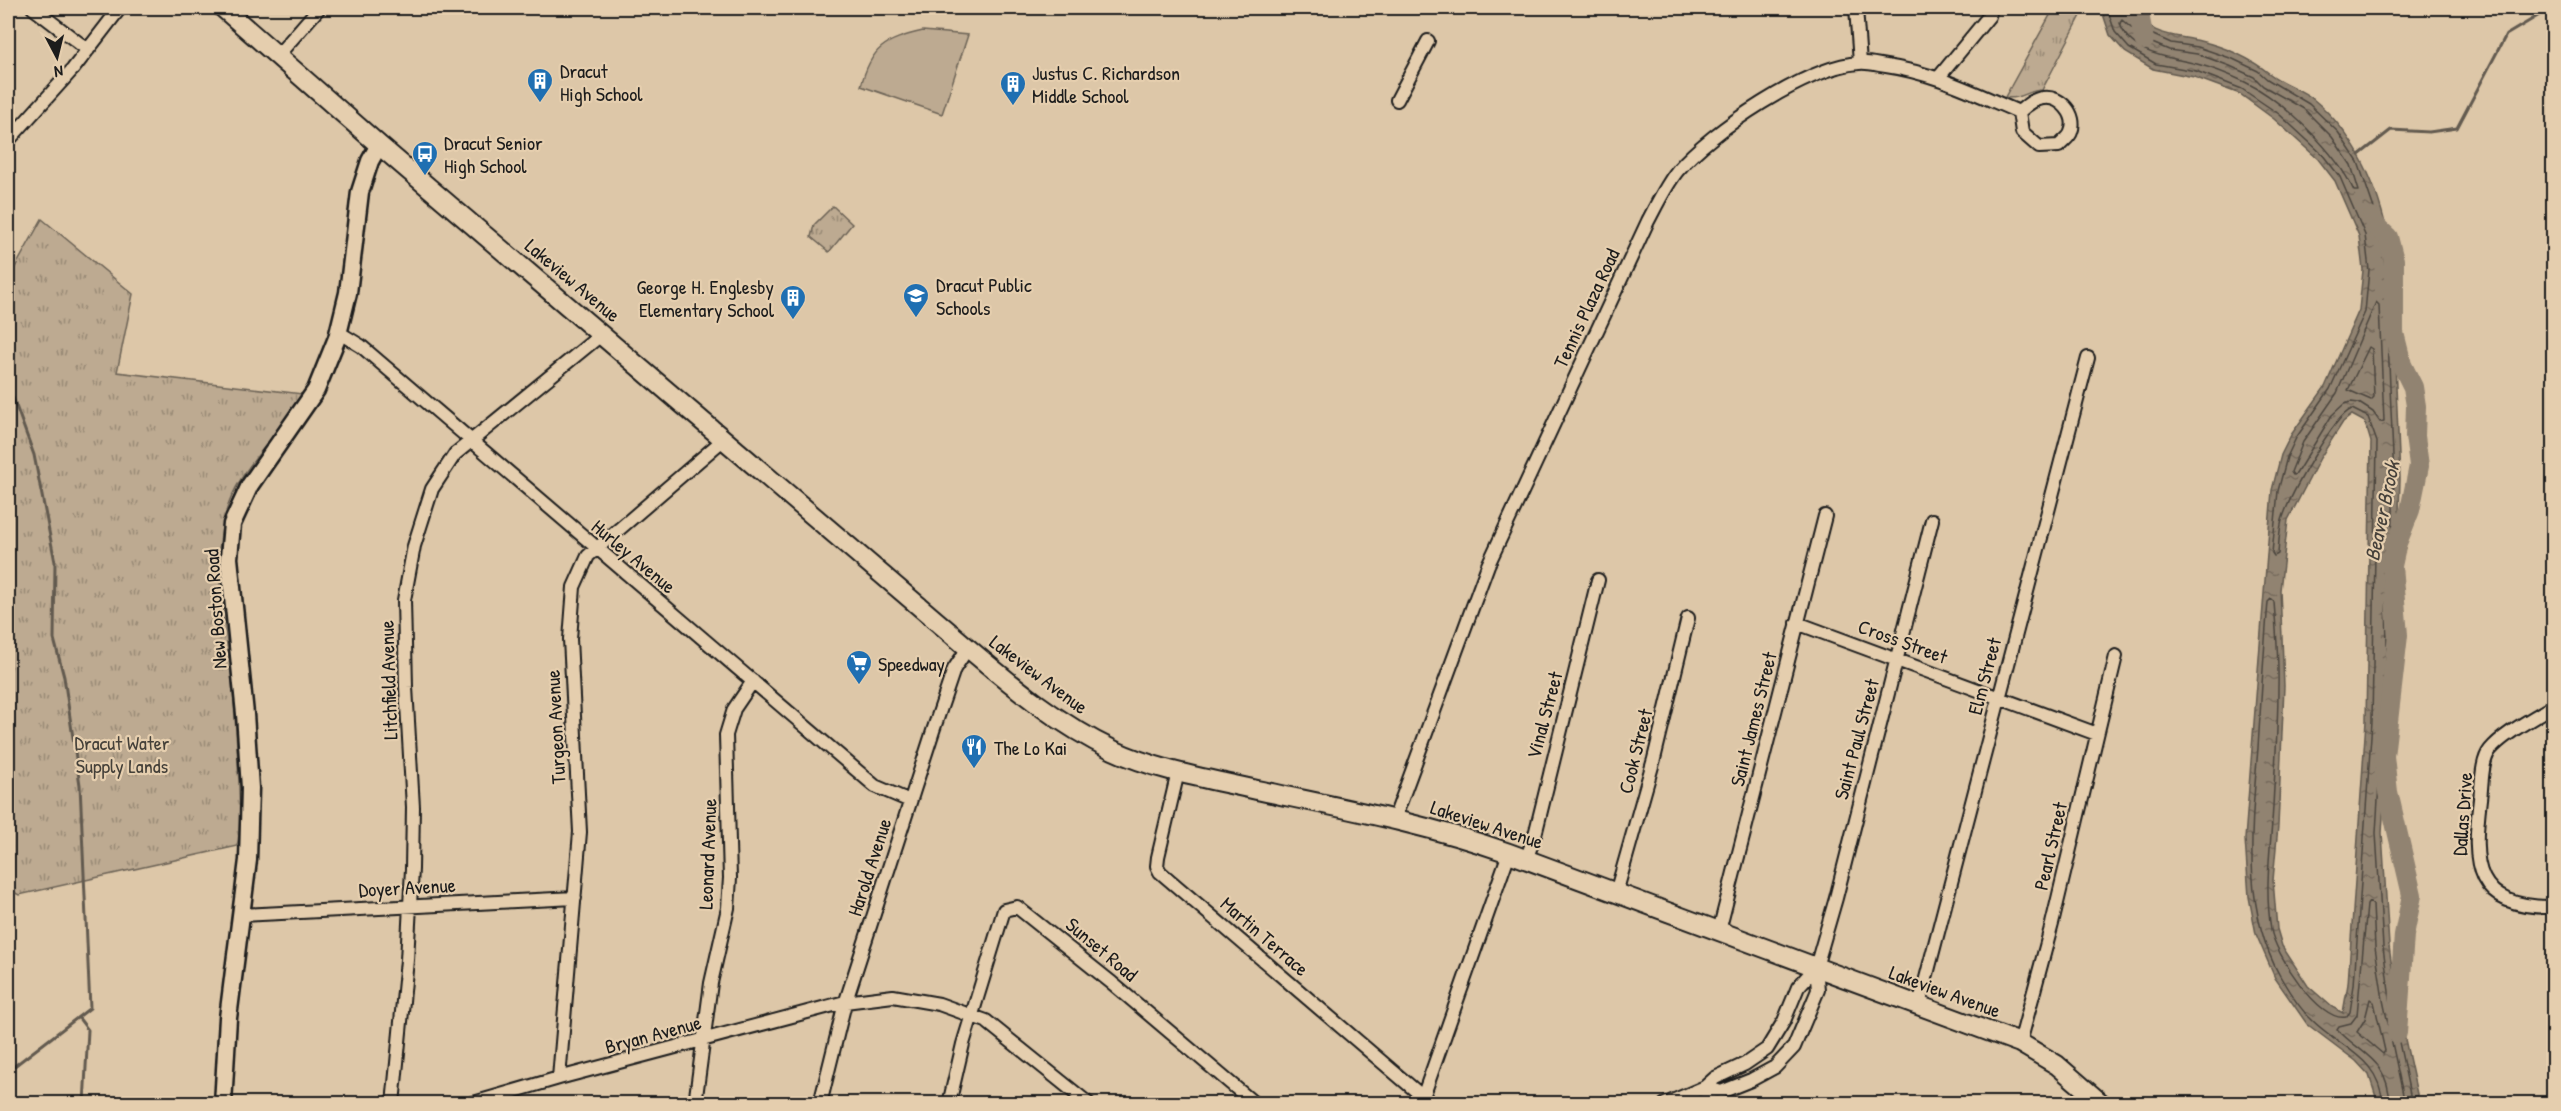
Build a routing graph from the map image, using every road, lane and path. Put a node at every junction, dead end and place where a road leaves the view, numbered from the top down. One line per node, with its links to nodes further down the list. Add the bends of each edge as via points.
1 (33, 8): 8 (street)
2 (120, 8): 8 (street)
3 (223, 8): 9 (main road, Lakeview Avenue)
4 (319, 8): 9 (street)
5 (1856, 8): 10 (street)
6 (1991, 8): 11 (street)
7 (1428, 41): 12 (street)
8 (88, 50): 14 (street)
9 (278, 55): 15 (main road, Lakeview Avenue)
10 (1860, 63): 11 (street, Tennis Plaza Road); 36 (street, Tennis Plaza Road, via 1825,70 1748,113 1710,141 1679,169 1666,187 1488,565)
11 (1939, 77): 13 (street, Tennis Plaza Road)
12 (1397, 100)
13 (2019, 112): 13 (street, via 2045,97 2062,102 2072,116 2072,132 2059,146 2039,147 2022,132)
14 (8, 141)
15 (379, 145): 16 (street, New Boston Road, via 360,192 348,293); 17 (main road, Lakeview Avenue)
16 (338, 332): 20 (street, Hurley Avenue, via 360,346); 42 (street, New Boston Road, via 316,390 250,485 232,524 229,558 250,788 248,860)
17 (602, 334): 19 (main road, Lakeview Avenue); 20 (street, Litchfield Avenue)
18 (2088, 358): 31 (street, Elm Street)
19 (724, 439): 23 (street, Turgeon Avenue); 27 (main road, Lakeview Avenue)
20 (470, 442): 23 (street, Hurley Avenue); 40 (street, Litchfield Avenue, via 455,454 432,489 414,546 404,600 413,807)
21 (1825, 516): 26 (street, Saint James Street)
22 (1932, 520): 29 (street, Saint Paul Street)
23 (597, 549): 30 (street, Hurley Avenue); 39 (street, Turgeon Avenue, via 583,564 572,596 570,639 580,832)
24 (1598, 580): 37 (street, Vinal Street, via 1534,835)
25 (1688, 618): 38 (street, Cook Street)
26 (1797, 622): 29 (street, Cross Street); 43 (street, Saint James Street)
27 (968, 648): 34 (main road, Lakeview Avenue, via 1071,729 1130,757); 35 (street, Harold Avenue, via 954,669)
28 (2115, 656): 33 (street, Pearl Street)
29 (1897, 660): 31 (street, Cross Street); 44 (street, Saint Paul Street)
30 (753, 681): 35 (street, Hurley Avenue, via 875,786); 48 (street, Leonard Avenue, via 734,709 726,735 728,908)
31 (1998, 697): 33 (street, Cross Street); 46 (street, Elm Street)
32 (2553, 705): 41 (street, Dallas Drive, via 2487,754 2476,848 2480,872 2496,893 2516,904)
33 (2097, 734): 49 (street, Pearl Street)
34 (1178, 772): 36 (main road, Lakeview Avenue); 53 (street, Martin Terrace, via 1158,858 1161,872)
35 (910, 801): 45 (street, Harold Avenue)
36 (1395, 820): 37 (main road, Lakeview Avenue)
37 (1517, 857): 38 (main road, Lakeview Avenue); 53 (street, Martin Terrace)
38 (1616, 893): 43 (main road, Lakeview Avenue)
39 (575, 898): 40 (street, Doyer Avenue); 50 (street, Turgeon Avenue)
40 (410, 906): 42 (street, Doyer Avenue); 55 (street, Litchfield Avenue)
41 (2553, 907)
42 (241, 915): 54 (street, New Boston Road, via 228,1018)
43 (1719, 931): 44 (main road, Lakeview Avenue)
44 (1816, 967): 46 (main road, Lakeview Avenue); 51 (street, via 1798,987 1767,1049); 51 (street, via 1818,990 1794,1047 1775,1067 1751,1080 1721,1092)
45 (845, 1002): 47 (street, Bryan Avenue, via 893,996 939,1004); 48 (street, Bryan Avenue); 58 (street, Harold Avenue)
46 (1919, 1005): 49 (main road, Lakeview Avenue)
47 (971, 1015): 52 (street, Bryan Avenue, via 995,1027); 59 (street); 62 (street, Sunset Road, via 1004,910 1017,907)
48 (703, 1041): 50 (street, Bryan Avenue); 57 (street, Leonard Avenue)
49 (2020, 1043): 65 (main road, Lakeview Avenue, via 2057,1065)
50 (559, 1077): 56 (street, Bryan Avenue)
51 (1705, 1087): 63 (street); 64 (street)
52 (1072, 1090): 60 (street); 61 (street, Bryan Avenue)
53 (1422, 1100)
54 (223, 1104)
55 (393, 1104)
56 (470, 1104)
57 (695, 1104)
58 (820, 1104)
59 (949, 1104)
60 (1069, 1104)
61 (1089, 1104)
62 (1255, 1104)
63 (1665, 1104)
64 (1710, 1104)
65 (2102, 1104)

